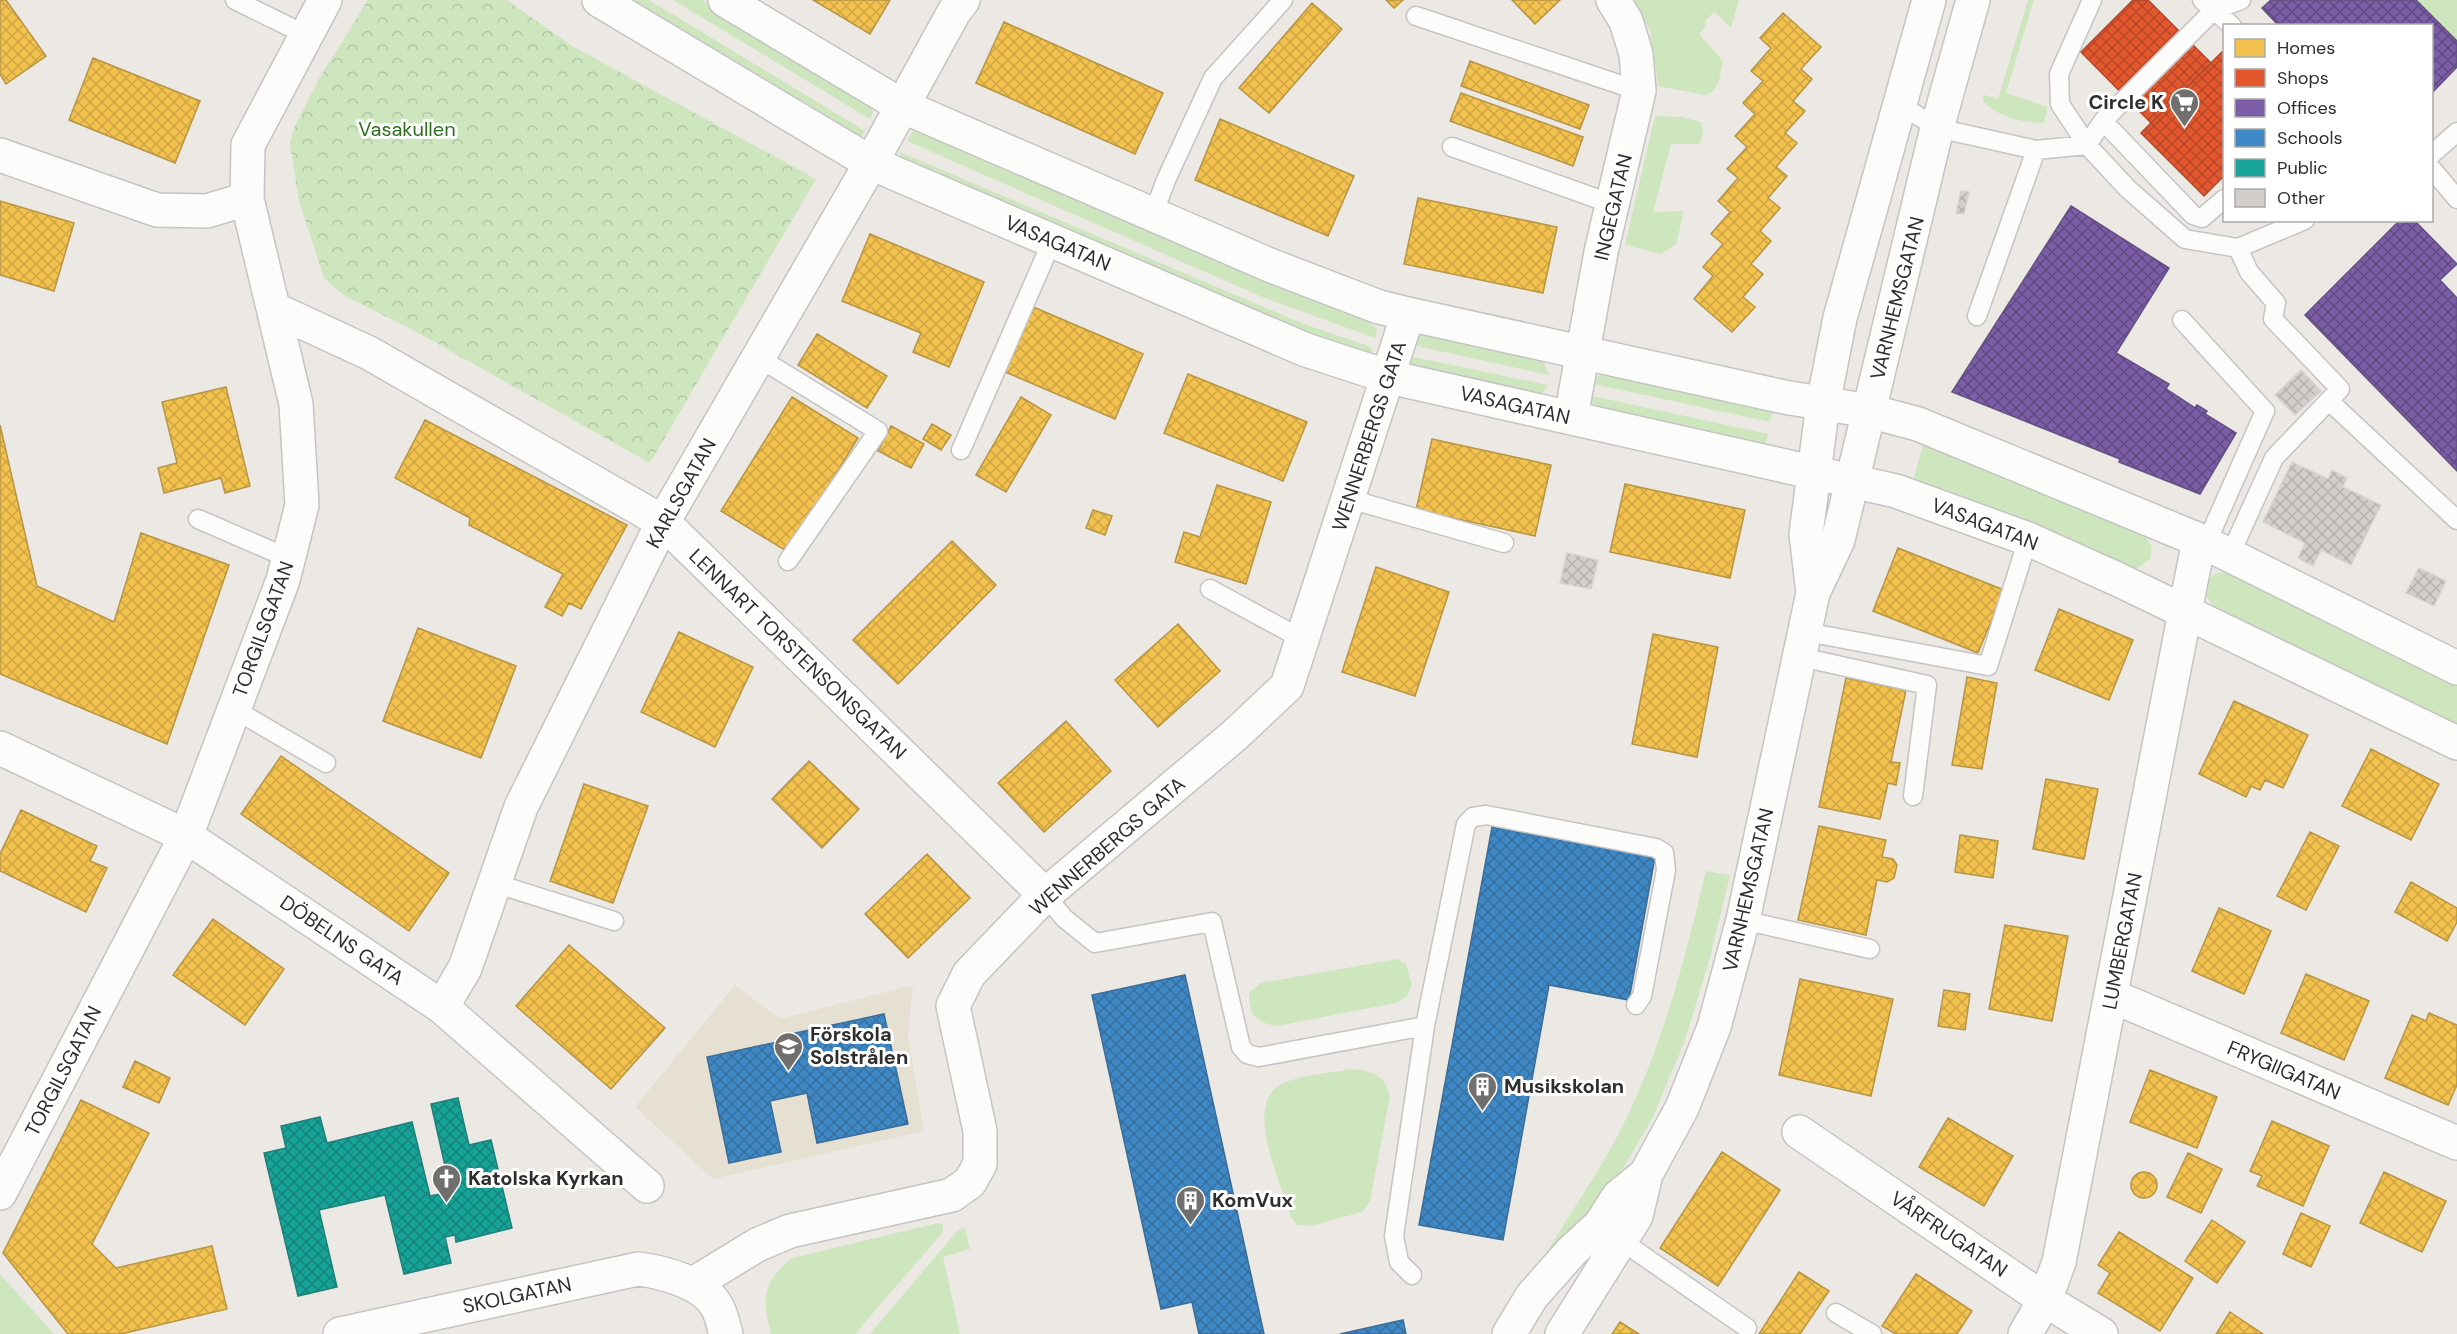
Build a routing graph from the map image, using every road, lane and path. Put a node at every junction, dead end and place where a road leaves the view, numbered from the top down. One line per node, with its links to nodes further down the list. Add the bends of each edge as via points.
1 (235, 0): 15 (lane)
2 (325, 0): 15 (street, TORGILSGATAN)
3 (599, 0): 27 (street, VASAGATAN)
4 (724, 0): 18 (street)
5 (963, 0): 18 (street, KARLSGATAN)
6 (1283, 0): 33 (lane, via 1214,78)
7 (1613, 0): 16 (street, INGEGATAN, via 1626,21 1636,54)
8 (1929, 0): 17 (street, VARNHEMSGATAN)
9 (1973, 0): 20 (street, VARNHEMSGATAN)
10 (2092, 0): 22 (lane, via 2059,74 2060,104)
11 (2241, 0): 12 (lane)
12 (2208, 5): 14 (lane); 19 (lane)
13 (1416, 16): 16 (lane)
14 (2230, 24)
15 (306, 35): 29 (street, TORGILSGATAN, via 249,145)
16 (1639, 91): 32 (street, INGEGATAN)
17 (1901, 105): 20 (lane); 45 (street, VARNHEMSGATAN, via 1840,318)
18 (902, 106): 27 (street, KARLSGATAN); 33 (street)
19 (2103, 121): 22 (lane); 31 (lane, via 2193,215 2202,218)
20 (1937, 128): 24 (lane); 46 (street, VARNHEMSGATAN)
21 (2457, 132): 25 (lane)
22 (2087, 145): 24 (lane); 36 (lane, via 2128,189 2186,239)
23 (1452, 147): 32 (lane)
24 (2036, 150): 39 (lane)
25 (2433, 153)
26 (0, 155): 29 (street, via 157,210 207,211)
27 (871, 163): 35 (street, VASAGATAN); 42 (street, KARLSGATAN)
28 (2433, 170): 30 (lane)
29 (247, 199): 37 (street, TORGILSGATAN)
30 (2457, 199)
31 (2223, 200)
32 (1612, 204): 41 (street, INGEGATAN)
33 (1154, 214): 38 (street, via 1272,266 1379,307)
34 (2300, 222): 36 (lane)
35 (1052, 241): 43 (street, VASAGATAN, via 1306,350); 48 (lane)
36 (2238, 249): 44 (lane, via 2248,272 2276,303 2273,319 2340,389)
37 (274, 309): 54 (street, LENNART TORSTENSONSGATAN, via 369,353); 58 (street, TORGILSGATAN, via 289,367 298,433 302,505)
38 (1408, 314): 41 (street); 43 (street, WENNERBERGS GATA)
39 (1977, 316)
40 (2182, 320): 57 (lane, via 2265,411)
41 (1583, 353): 45 (street); 47 (street, INGEGATAN)
42 (759, 358): 54 (street, KARLSGATAN); 59 (lane, via 878,430)
43 (1389, 377): 47 (street, VASAGATAN); 51 (street, WENNERBERGS GATA)
44 (2329, 401): 53 (lane); 57 (lane, via 2274,458)
45 (1823, 404): 46 (street); 49 (street, VARNHEMSGATAN)
46 (1869, 411): 50 (street, VARNHEMSGATAN); 57 (street, via 1918,424)
47 (1571, 417): 49 (street, VASAGATAN)
48 (961, 450)
49 (1815, 473): 50 (street, VASAGATAN); 61 (street, VARNHEMSGATAN, via 1806,534)
50 (1851, 480): 55 (street, VASAGATAN, via 1896,491); 61 (street, VARNHEMSGATAN, via 1838,540)
51 (1349, 499): 56 (lane); 63 (street, WENNERBERGS GATA)
52 (198, 519): 58 (lane)
53 (2457, 520)
54 (663, 522): 72 (street, KARLSGATAN, via 521,807); 73 (street, LENNART TORSTENSONSGATAN)
55 (2028, 539): 62 (street, VASAGATAN); 64 (lane, via 1988,666)
56 (1504, 543)
57 (2212, 547): 62 (street, LUMBERGATAN); 65 (street)
58 (288, 558): 66 (street, TORGILSGATAN)
59 (788, 561)
60 (1210, 589): 63 (lane)
61 (1814, 593): 64 (street, VARNHEMSGATAN)
62 (2186, 610): 67 (street, VASAGATAN); 77 (street, LUMBERGATAN)
63 (1302, 639): 73 (street, WENNERBERGS GATA, via 1287,686 1235,735)
64 (1804, 645): 70 (lane, via 1927,685); 74 (street, VARNHEMSGATAN)
65 (2457, 668)
66 (234, 709): 69 (lane); 71 (street, TORGILSGATAN)
67 (2457, 743)
68 (0, 748): 71 (street, DÖBELNS GATA)
69 (326, 763)
70 (1913, 796)
71 (186, 836): 79 (street, DÖBELNS GATA); 84 (street, TORGILSGATAN)
72 (494, 883): 75 (lane); 79 (street, KARLSGATAN, via 465,968)
73 (1045, 895): 80 (lane, via 1064,918 1095,943 1212,922 1241,1047 1246,1054 1259,1057); 87 (street, WENNERBERGS GATA, via 969,974 953,1006 980,1131 980,1164 970,1182 952,1195 790,1231 757,1245)
74 (1743, 920): 76 (lane); 85 (street, VARNHEMSGATAN, via 1714,1028 1682,1108 1646,1174 1636,1216)
75 (614, 921)
76 (1870, 949)
77 (2112, 996): 82 (street, FRYGIIGATAN); 88 (street, LUMBERGATAN, via 2059,1262)
78 (1636, 1005): 80 (lane, via 1642,996 1666,870 1664,853 1656,848 1486,815 1473,817 1466,824)
79 (442, 1007): 83 (street, DÖBELNS GATA)
80 (1425, 1026): 86 (lane, via 1394,1236 1399,1262)
81 (1799, 1132): 88 (street, VÅRFRUGATAN)
82 (2457, 1143)
83 (647, 1186)
84 (0, 1193)
85 (1610, 1232): 90 (lane); 93 (street, VARNHEMSGATAN, via 1571,1252 1532,1296); 94 (street, VARNHEMSGATAN)
86 (1412, 1275)
87 (693, 1284): 91 (street, SKOLGATAN, via 638,1269); 92 (street, via 717,1305)
88 (2045, 1300): 96 (street, LUMBERGATAN); 97 (street, VÅRFRUGATAN)
89 (1836, 1313): 95 (lane)
90 (1747, 1328)
91 (340, 1334)
92 (726, 1334)
93 (1509, 1334)
94 (1562, 1334)
95 (1872, 1334)
96 (2025, 1334)
97 (2101, 1334)

